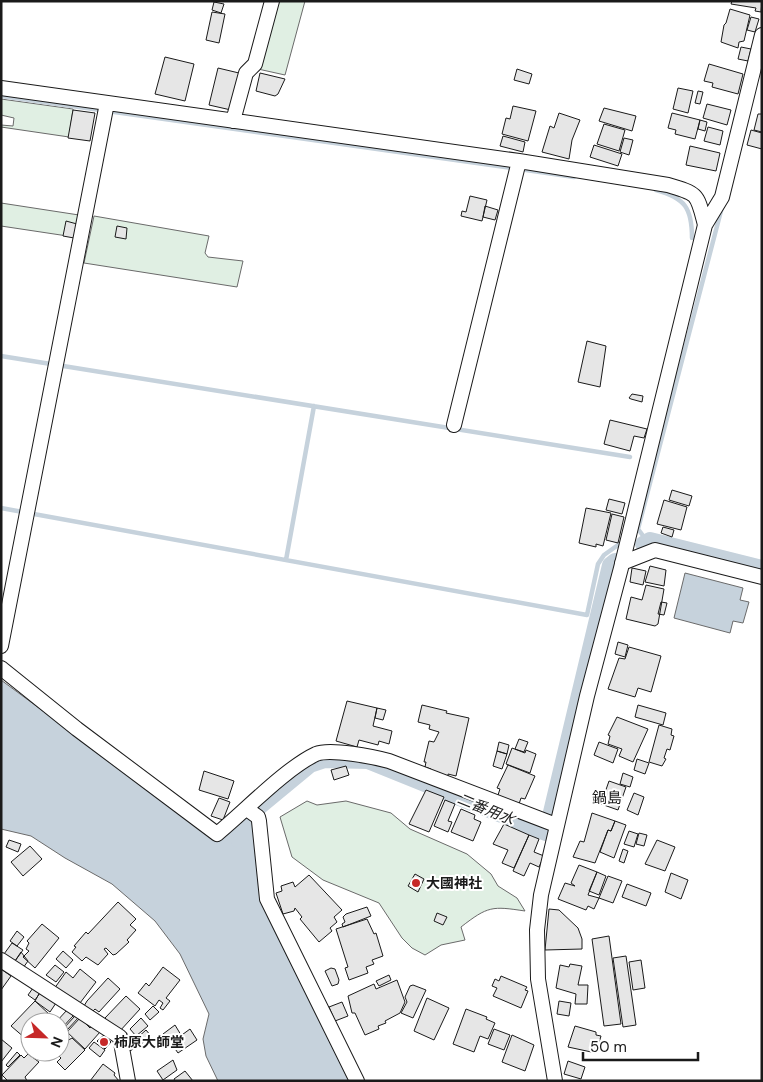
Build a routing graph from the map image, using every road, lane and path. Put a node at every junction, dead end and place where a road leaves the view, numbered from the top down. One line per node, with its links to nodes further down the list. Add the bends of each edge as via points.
1 (272, 1): 5 (street, via 255,64 246,73)
2 (762, 35): 7 (street, via 722,197)
3 (1, 88): 4 (street)
4 (106, 109): 5 (street); 11 (street)
5 (233, 121): 6 (street)
6 (519, 161): 7 (street, via 658,183 691,192 699,203); 8 (street)
7 (705, 225): 9 (street)
8 (454, 426)
9 (622, 563): 10 (street, via 655,550); 14 (street)
10 (762, 577)
11 (1, 646)
12 (1, 668): 13 (street, via 217,834)
13 (252, 813): 14 (street, via 280,779 318,753 369,756 389,761); 17 (street, via 267,899)
14 (549, 823): 18 (street, via 536,959)
15 (1, 960): 16 (street, via 120,1037)
16 (128, 1081)
17 (357, 1081)
18 (555, 1081)

